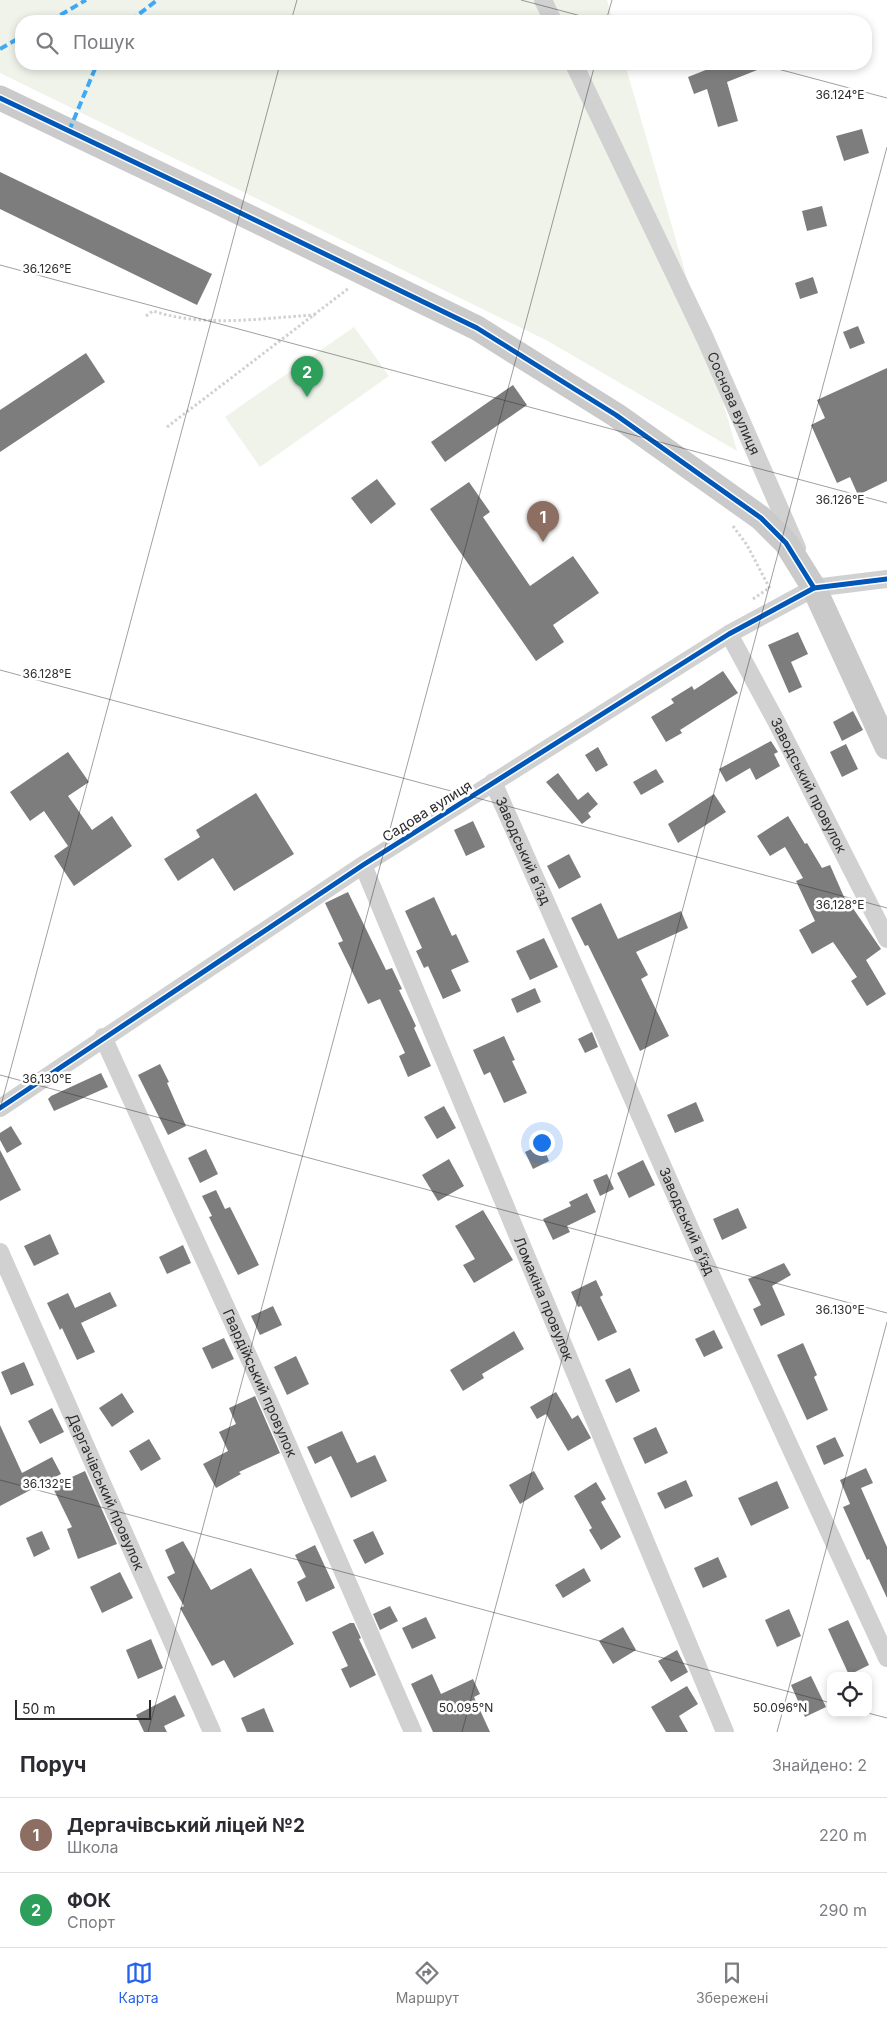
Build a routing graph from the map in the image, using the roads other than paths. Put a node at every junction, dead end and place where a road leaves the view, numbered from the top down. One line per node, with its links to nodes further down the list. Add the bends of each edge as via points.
1 (543, 0): 2 (street)
2 (550, 15)
3 (577, 70): 6 (street, Соснова вулиця, via 705,338)
4 (0, 98): 6 (street, via 477,328 616,415 761,518 786,543)
5 (887, 579): 6 (street, Садова вулиця)
6 (814, 588): 7 (street, Садова вулиця); 8 (street, Соснова вулиця)
7 (729, 634): 9 (street, Садова вулиця); 11 (street, Заводський провулок)
8 (887, 747)
9 (493, 782): 10 (street, Садова вулиця); 15 (street, Заводський в’їзд, via 700,1251)
10 (363, 865): 12 (street, Садова вулиця); 18 (street, Ломакіна провулок)
11 (887, 939)
12 (104, 1037): 13 (street, Садова вулиця); 17 (street, Гвардійський провулок, via 270,1404)
13 (0, 1108)
14 (0, 1252): 16 (street, Дергачівський провулок)
15 (887, 1658)
16 (212, 1732)
17 (412, 1732)
18 (726, 1732)

